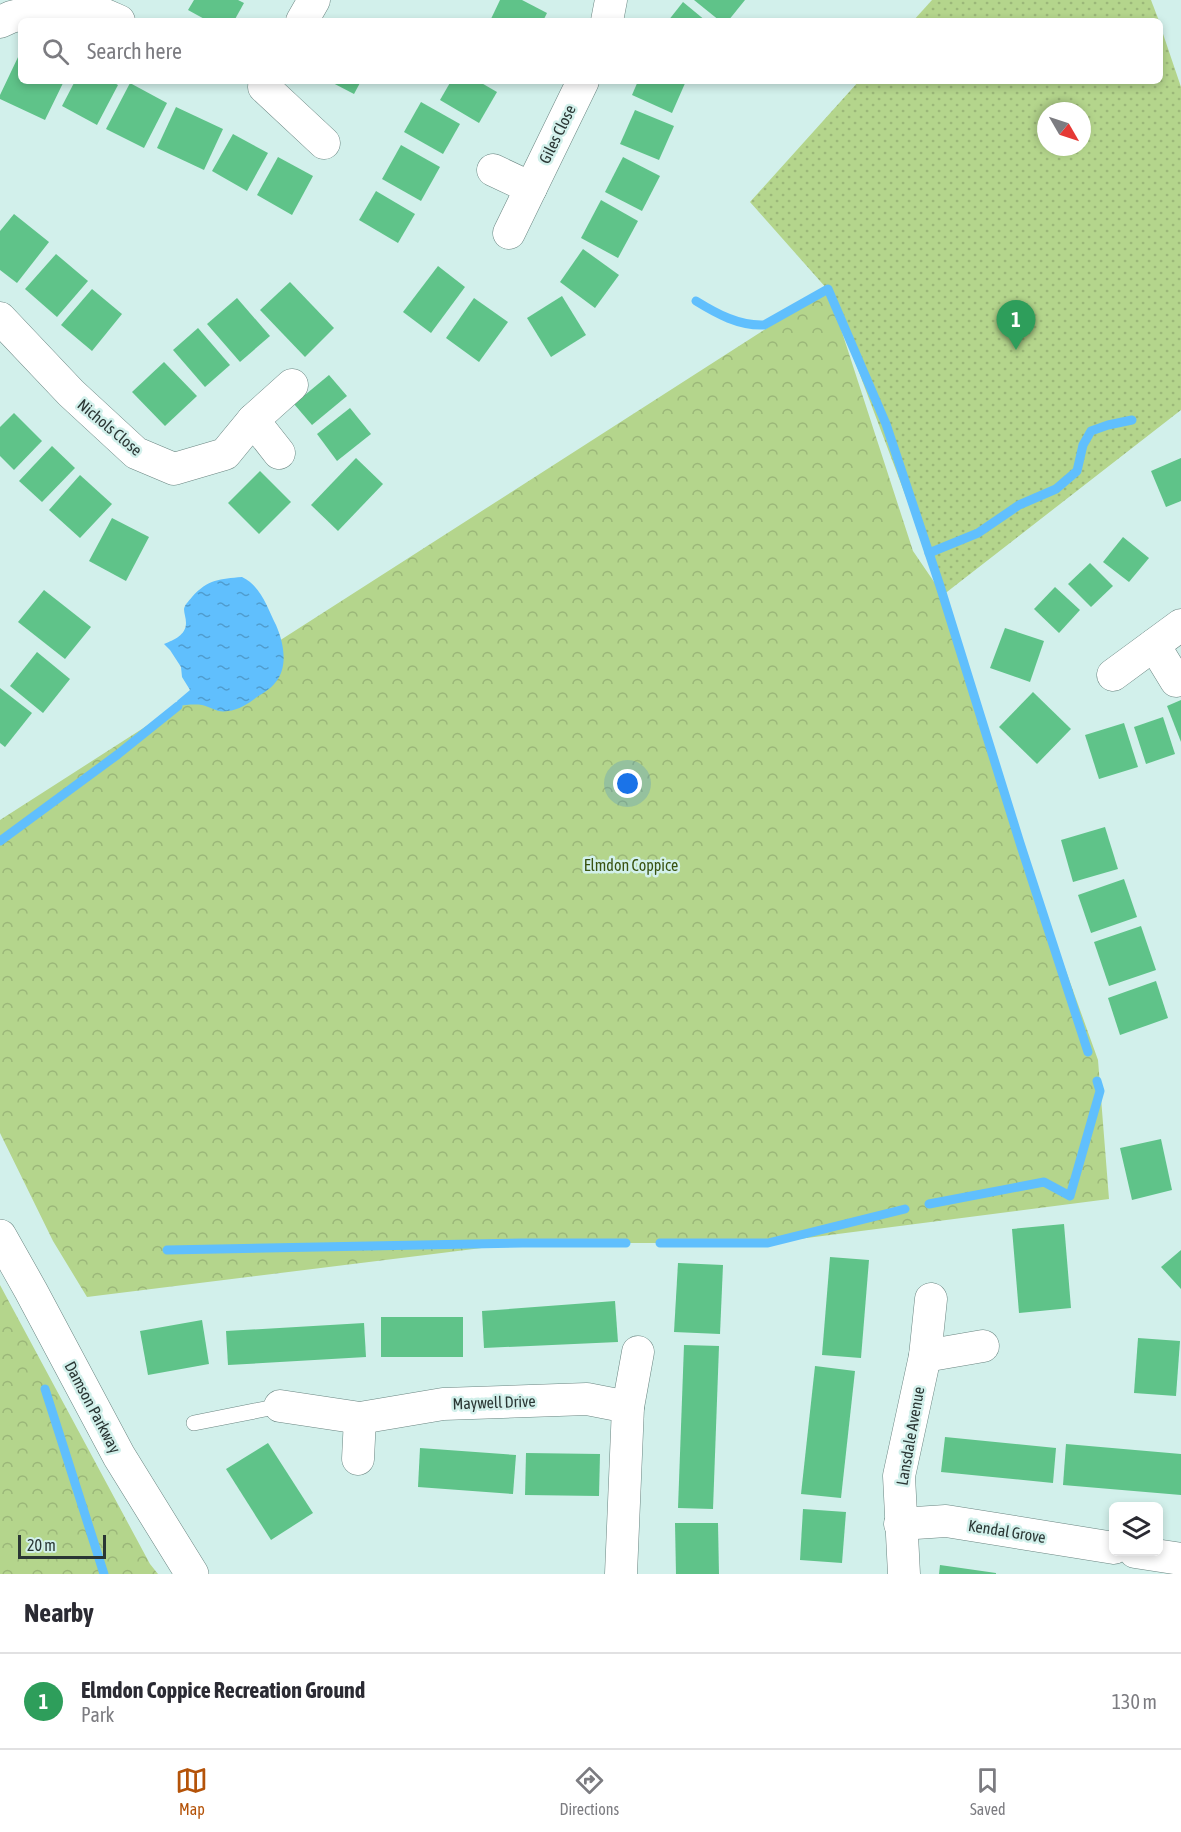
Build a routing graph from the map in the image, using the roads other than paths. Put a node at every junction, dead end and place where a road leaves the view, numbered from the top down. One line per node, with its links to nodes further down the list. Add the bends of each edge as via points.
1 (314, 0): 5 (street)
2 (611, 0): 6 (street)
3 (34, 5): 4 (street); 7 (street)
4 (112, 18)
5 (304, 18)
6 (608, 18)
7 (0, 22)
8 (262, 84): 10 (street)
9 (582, 84): 12 (street, Giles Close)
10 (324, 143)
11 (493, 170): 12 (street)
12 (531, 188): 13 (street, Giles Close)
13 (509, 233)
14 (0, 318): 16 (street, Nichols Close, via 71,393 136,453 174,469 225,454)
15 (292, 385): 16 (street, Nichols Close)
16 (253, 420): 17 (street)
17 (279, 453)
18 (1181, 625): 19 (street)
19 (1154, 645): 20 (street); 21 (street)
20 (1113, 675)
21 (1176, 681)
22 (0, 1236): 36 (street, Damson Parkway, via 119,1456)
23 (930, 1299): 26 (street, Lansdale Avenue)
24 (983, 1346): 26 (street)
25 (638, 1352): 28 (street)
26 (925, 1356): 32 (street, Lansdale Avenue, via 899,1476)
27 (280, 1406): 29 (street, Maywell Drive); 30 (lane, Maywell Drive)
28 (628, 1407): 29 (street, Maywell Drive, via 588,1399 443,1404); 37 (street)
29 (360, 1418): 31 (street)
30 (194, 1422)
31 (358, 1459)
32 (900, 1524): 33 (street, Kendal Grove, via 946,1521); 38 (street, Lansdale Avenue)
33 (1109, 1547)
34 (1163, 1556): 35 (street)
35 (1181, 1559)
36 (192, 1574)
37 (621, 1574)
38 (904, 1574)

